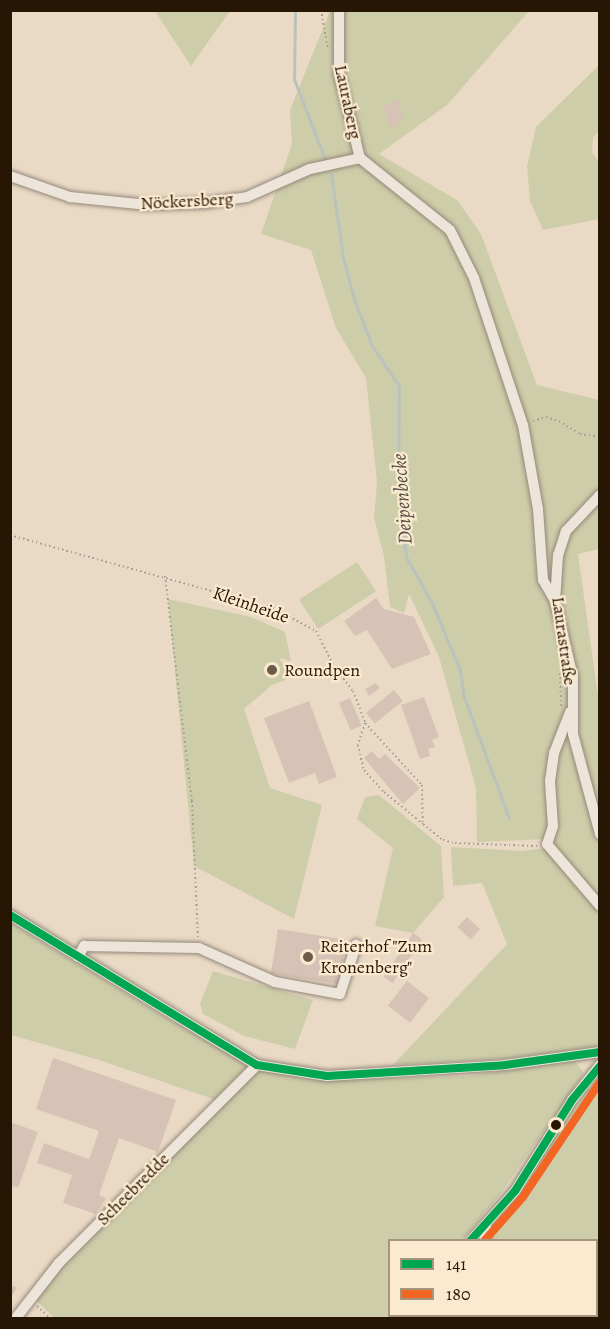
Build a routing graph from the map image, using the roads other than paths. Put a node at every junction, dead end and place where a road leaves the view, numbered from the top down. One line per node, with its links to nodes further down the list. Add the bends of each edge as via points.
1 (339, 10): 2 (street, Lauraberg, via 339,74)
2 (360, 158): 3 (street, Nöckersberg, via 310,169 247,197 148,206 70,197); 5 (street, via 439,219 461,246 523,425 538,509 543,580)
3 (10, 176)
4 (600, 495): 5 (street, Laurastraße, via 566,531 558,555)
5 (555, 601): 6 (street, Laurastraße, via 573,677)
6 (570, 712): 7 (street, Laurastraße); 8 (street, via 554,753 550,781 552,832 547,844)
7 (600, 834)
8 (600, 906)
9 (10, 915): 11 (street)
10 (356, 945): 11 (street, via 340,994 275,982 198,948 84,946)
11 (78, 957): 13 (street)
12 (600, 1052): 13 (street, via 505,1065 327,1076)
13 (257, 1065): 18 (street, Scheebredde, via 29,1298)
14 (600, 1065): 15 (street, via 576,1094 515,1191)
15 (486, 1224): 16 (street); 17 (street)
16 (472, 1239)
17 (485, 1239)
18 (16, 1318)

